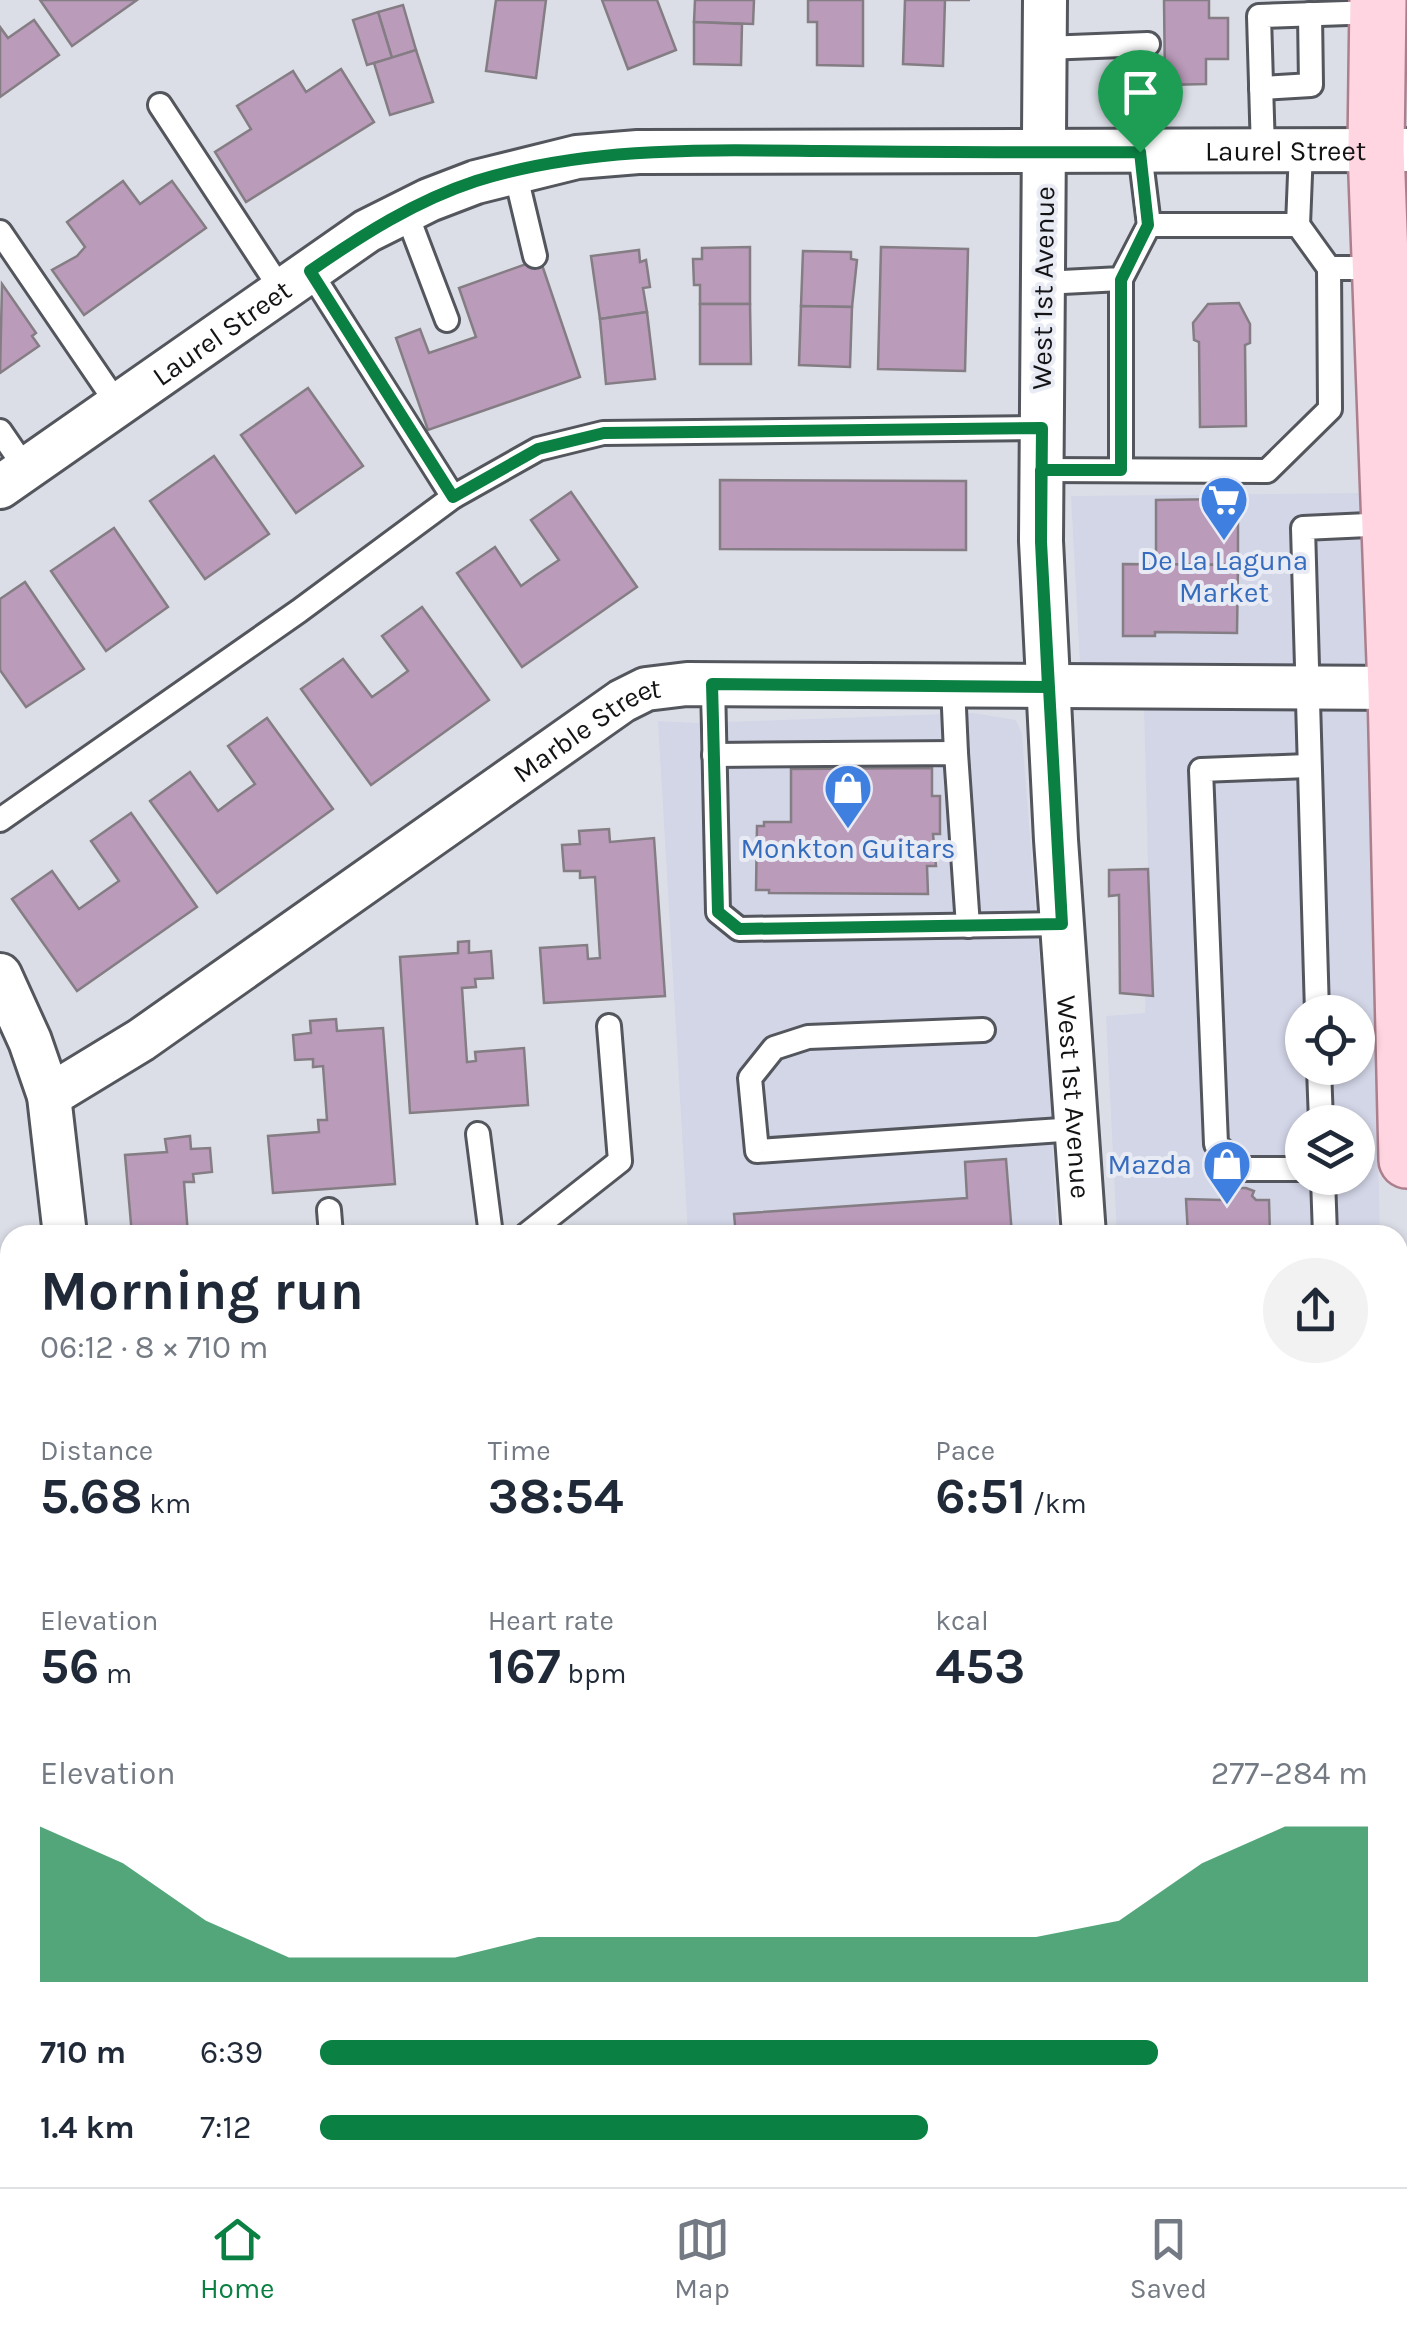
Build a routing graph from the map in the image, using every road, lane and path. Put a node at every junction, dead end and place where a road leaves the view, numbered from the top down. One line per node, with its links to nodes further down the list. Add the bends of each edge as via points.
1 (1045, 0): 5 (street, West 1st Avenue)
2 (1378, 6): 3 (lane); 9 (main road)
3 (1310, 14): 6 (lane, via 1312,85); 6 (lane, via 1259,16)
4 (1148, 44): 5 (lane)
5 (1045, 48): 11 (street, West 1st Avenue)
6 (1261, 88): 8 (lane)
7 (160, 106): 20 (lane)
8 (1282, 150): 9 (street, Laurel Street); 10 (street, Laurel Street); 15 (lane)
9 (1391, 150): 18 (main road)
10 (1140, 152): 11 (street, Laurel Street); 14 (lane)
11 (1044, 153): 12 (street, Laurel Street, via 638,152); 21 (street, West 1st Avenue)
12 (514, 172): 13 (street, Laurel Street); 17 (lane)
13 (406, 212): 20 (street, Laurel Street); 22 (lane)
14 (1148, 225): 15 (lane); 19 (lane)
15 (1298, 225): 18 (lane)
16 (0, 232): 23 (lane)
17 (535, 256)
18 (1355, 268): 24 (main road)
19 (1121, 280): 21 (lane); 28 (lane)
20 (296, 281): 23 (street, Laurel Street); 30 (lane)
21 (1042, 283): 25 (street, West 1st Avenue)
22 (446, 320)
23 (118, 405): 29 (street, Laurel Street)
24 (1358, 409): 28 (lane, via 1267,471); 31 (main road)
25 (1042, 428): 27 (street, West 1st Avenue); 30 (lane, via 604,433 538,449)
26 (0, 431): 29 (lane)
27 (1041, 470): 28 (lane); 34 (street, West 1st Avenue)
28 (1121, 470)
29 (13, 478)
30 (453, 497): 40 (lane)
31 (1390, 524): 35 (lane, via 1303,528); 36 (main road)
32 (712, 684): 33 (street, Marble Street); 38 (lane); 47 (street, Marble Street, via 646,689 622,701 140,1040)
33 (953, 686): 34 (street, Marble Street); 37 (lane)
34 (1048, 687): 35 (street, Marble Street); 41 (street, West 1st Avenue)
35 (1305, 688): 36 (street, Marble Street); 39 (lane)
36 (1401, 688): 50 (main road)
37 (956, 753): 38 (lane); 42 (lane)
38 (714, 755): 42 (lane, via 718,912 739,929)
39 (1308, 766): 44 (lane); 51 (lane, via 1201,770 1216,1144 1242,1170)
40 (0, 820)
41 (1062, 924): 42 (lane); 48 (street, West 1st Avenue)
42 (968, 926)
43 (0, 975): 47 (street)
44 (1316, 995)
45 (609, 1026): 57 (lane, via 620,1161)
46 (983, 1030): 48 (lane, via 808,1037 774,1048 750,1078 756,1151)
47 (50, 1096): 54 (street)
48 (1076, 1129): 58 (street, West 1st Avenue)
49 (478, 1134): 56 (lane)
50 (1407, 1160)
51 (1285, 1170)
52 (1324, 1195): 59 (lane)
53 (330, 1210): 55 (lane)
54 (64, 1225)
55 (331, 1225)
56 (490, 1225)
57 (539, 1225)
58 (1083, 1225)
59 (1325, 1225)

